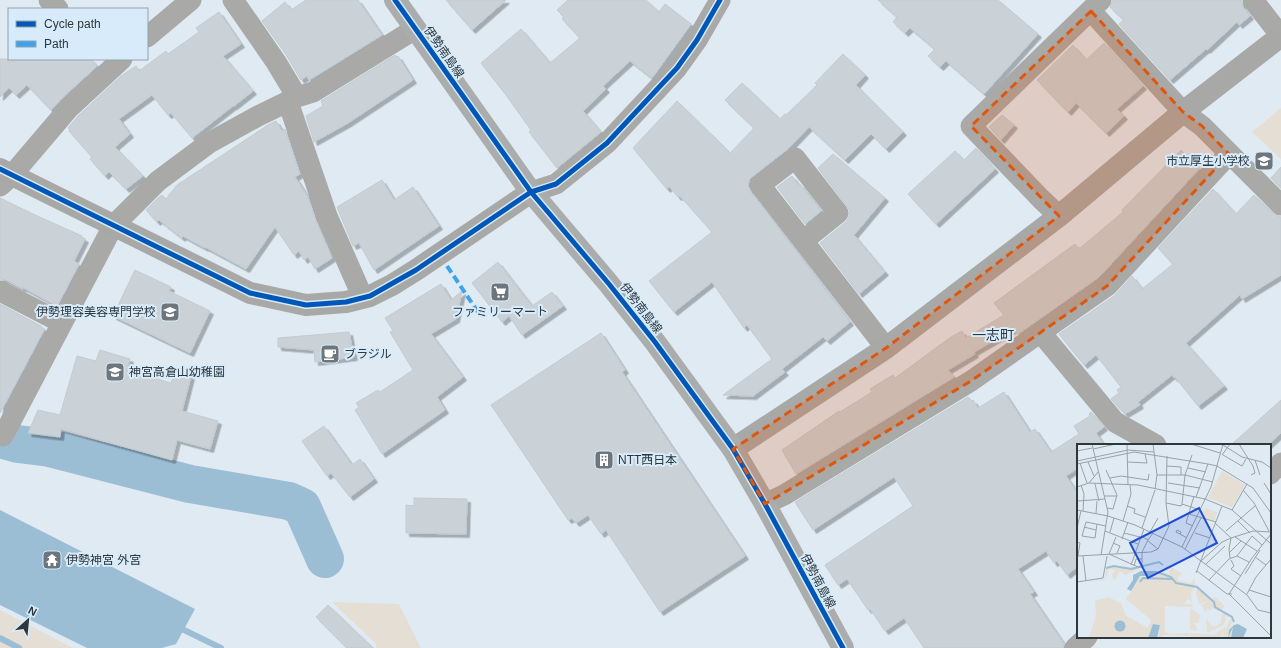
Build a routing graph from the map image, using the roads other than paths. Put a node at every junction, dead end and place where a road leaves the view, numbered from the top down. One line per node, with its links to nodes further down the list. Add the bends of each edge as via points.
1 (49, 0): 8 (street)
2 (191, 0): 10 (street)
3 (233, 0): 13 (street, via 276,62)
4 (394, 0): 9 (main road, 伊勢南島線)
5 (720, 0): 17 (street, via 677,68 607,143 556,184)
6 (1252, 0): 11 (street)
7 (1096, 5): 14 (street); 19 (street, via 971,126)
8 (57, 8)
9 (416, 29): 13 (street, via 313,92); 17 (main road, 伊勢南島線)
10 (148, 36)
11 (1281, 36): 14 (street)
12 (115, 61): 16 (street)
13 (293, 100): 20 (street, via 209,143 158,181); 23 (street, via 327,216)
14 (1183, 112): 15 (street, via 1202,126); 19 (street)
15 (1229, 154): 18 (street); 25 (street, via 1107,286)
16 (4, 177): 20 (street)
17 (531, 192): 23 (street, via 416,270 392,285); 29 (main road, 伊勢南島線, via 609,284)
18 (1281, 205)
19 (1059, 216): 26 (street)
20 (113, 226): 23 (street, via 250,293 306,305); 24 (street)
21 (803, 241): 26 (street)
22 (0, 291): 24 (street)
23 (363, 298)
24 (62, 323): 27 (street, via 3,436)
25 (1041, 333): 28 (street, via 1115,422); 32 (street, via 971,382)
26 (886, 348): 29 (street)
27 (0, 434)
28 (1154, 444)
29 (733, 449): 32 (main road, 伊勢南島線)
30 (1281, 463): 31 (street)
31 (1271, 473)
32 (765, 504): 34 (main road, 伊勢南島線)
33 (1086, 638): 35 (street)
34 (843, 648)
35 (1075, 648)

